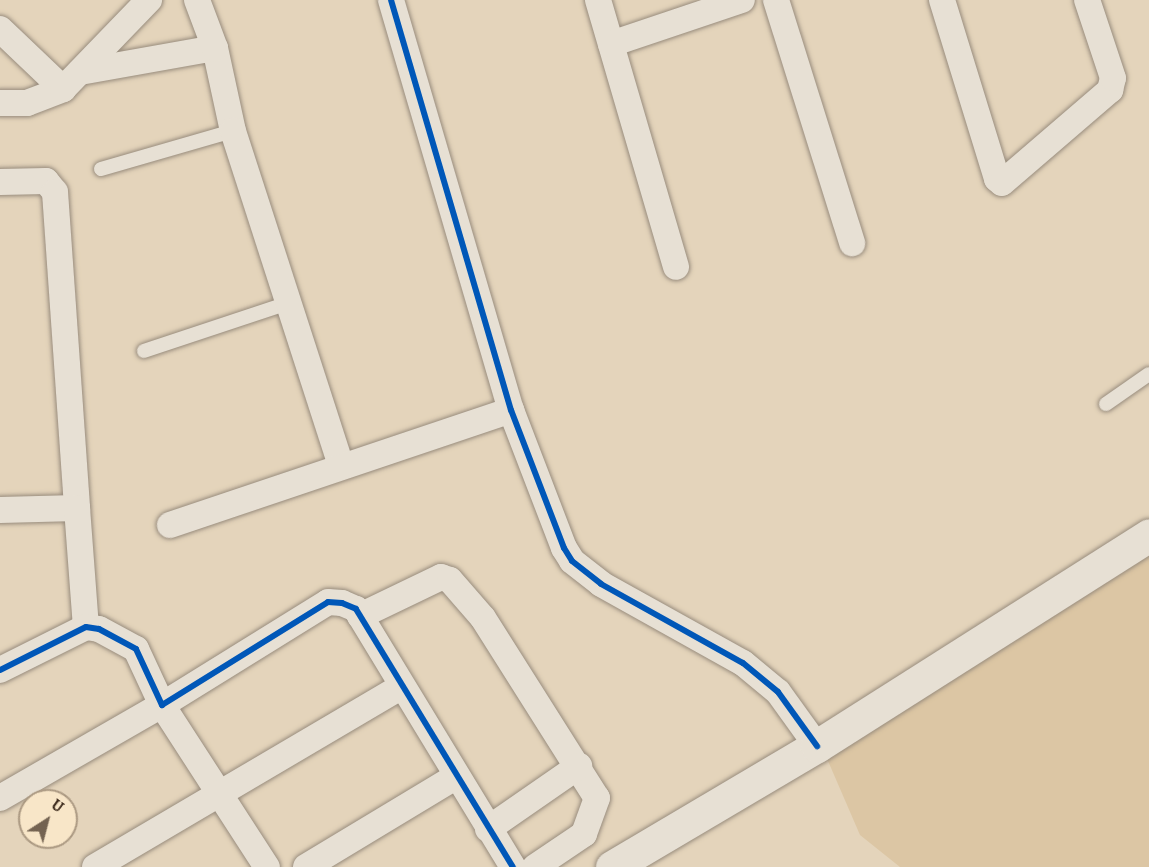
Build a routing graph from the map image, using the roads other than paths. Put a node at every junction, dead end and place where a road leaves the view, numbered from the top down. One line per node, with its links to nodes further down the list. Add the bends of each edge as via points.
1 (149, 0): 12 (street)
2 (197, 0): 11 (street)
3 (391, 0): 23 (street)
4 (598, 0): 10 (street)
5 (742, 0): 10 (street)
6 (776, 0): 17 (street)
7 (942, 0): 8 (street, via 997,179 1002,183 1110,90 1113,78)
8 (1087, 0)
9 (0, 29): 12 (street)
10 (610, 44): 18 (street)
11 (214, 48): 12 (street); 14 (street)
12 (71, 80): 13 (street, via 27,103)
13 (0, 103)
14 (233, 131): 15 (lane); 19 (street)
15 (101, 169)
16 (0, 182): 25 (street, via 46,181 55,192)
17 (852, 243)
18 (676, 267)
19 (291, 302): 20 (lane); 24 (street)
20 (144, 351)
21 (1149, 374): 22 (lane)
22 (1106, 404)
23 (511, 410): 24 (street); 35 (street, via 572,561 601,584 743,663 778,692)
24 (340, 465): 27 (street)
25 (77, 508): 26 (street); 30 (street, via 79,586)
26 (0, 510)
27 (170, 525)
28 (1149, 535): 35 (main road)
29 (360, 616): 33 (street); 34 (street, via 342,603 328,602); 36 (street, via 432,578 450,580 483,618)
30 (85, 621): 31 (street); 34 (street, via 136,650)
31 (11, 654): 32 (street)
32 (0, 670)
33 (400, 687): 37 (street); 38 (street)
34 (162, 705): 38 (street); 39 (street)
35 (817, 746): 46 (main road)
36 (579, 766): 40 (street); 45 (street, via 597,798 590,824 584,834)
37 (454, 777): 40 (street); 43 (street)
38 (221, 794): 41 (street); 42 (street)
39 (0, 798)
40 (488, 829): 44 (street)
41 (95, 867)
42 (267, 867)
43 (306, 867)
44 (513, 867)
45 (535, 867)
46 (612, 867)

